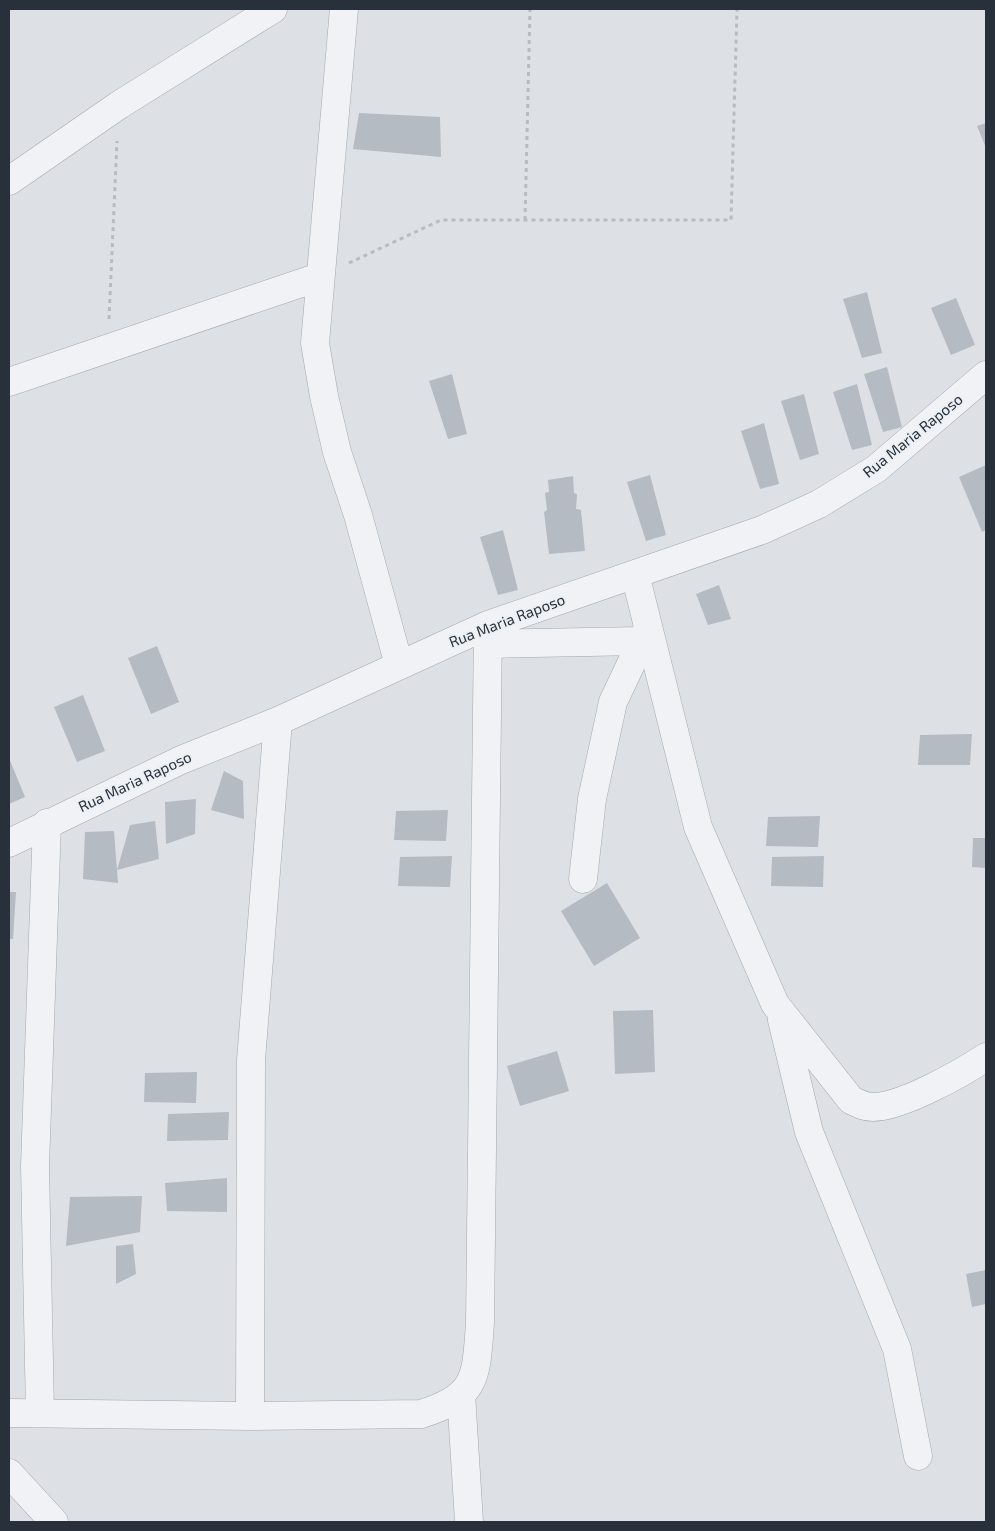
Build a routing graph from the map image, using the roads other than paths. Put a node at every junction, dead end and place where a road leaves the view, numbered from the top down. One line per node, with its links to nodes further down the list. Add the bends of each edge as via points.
1 (273, 9): 3 (street, via 119,105)
2 (344, 9): 4 (street)
3 (9, 181)
4 (319, 277): 6 (street); 10 (street, via 315,343 324,396)
5 (986, 375): 7 (street, Rua Maria Raposo, via 876,469 819,504 762,530)
6 (9, 382)
7 (635, 574): 8 (street, Rua Maria Raposo); 9 (street)
8 (488, 634): 9 (street); 10 (street, Rua Maria Raposo); 17 (street, via 480,1323 475,1376)
9 (645, 634): 14 (street, via 613,702 592,799); 15 (street, via 698,827)
10 (399, 666): 11 (street, Rua Maria Raposo)
11 (278, 721): 12 (street, Rua Maria Raposo, via 181,760); 20 (street, via 251,1060)
12 (47, 823): 13 (street, Rua Maria Raposo); 19 (street, via 35,1166)
13 (9, 843)
14 (583, 879)
15 (780, 1011): 16 (street, via 851,1100 864,1106 876,1107 894,1102 949,1079); 21 (street, via 809,1132 897,1349)
16 (986, 1058)
17 (461, 1394): 20 (street, via 442,1408 421,1414); 24 (street)
18 (9, 1413): 19 (street)
19 (40, 1414): 20 (street)
20 (250, 1416)
21 (918, 1456)
22 (9, 1473): 23 (street)
23 (54, 1522)
24 (469, 1522)

